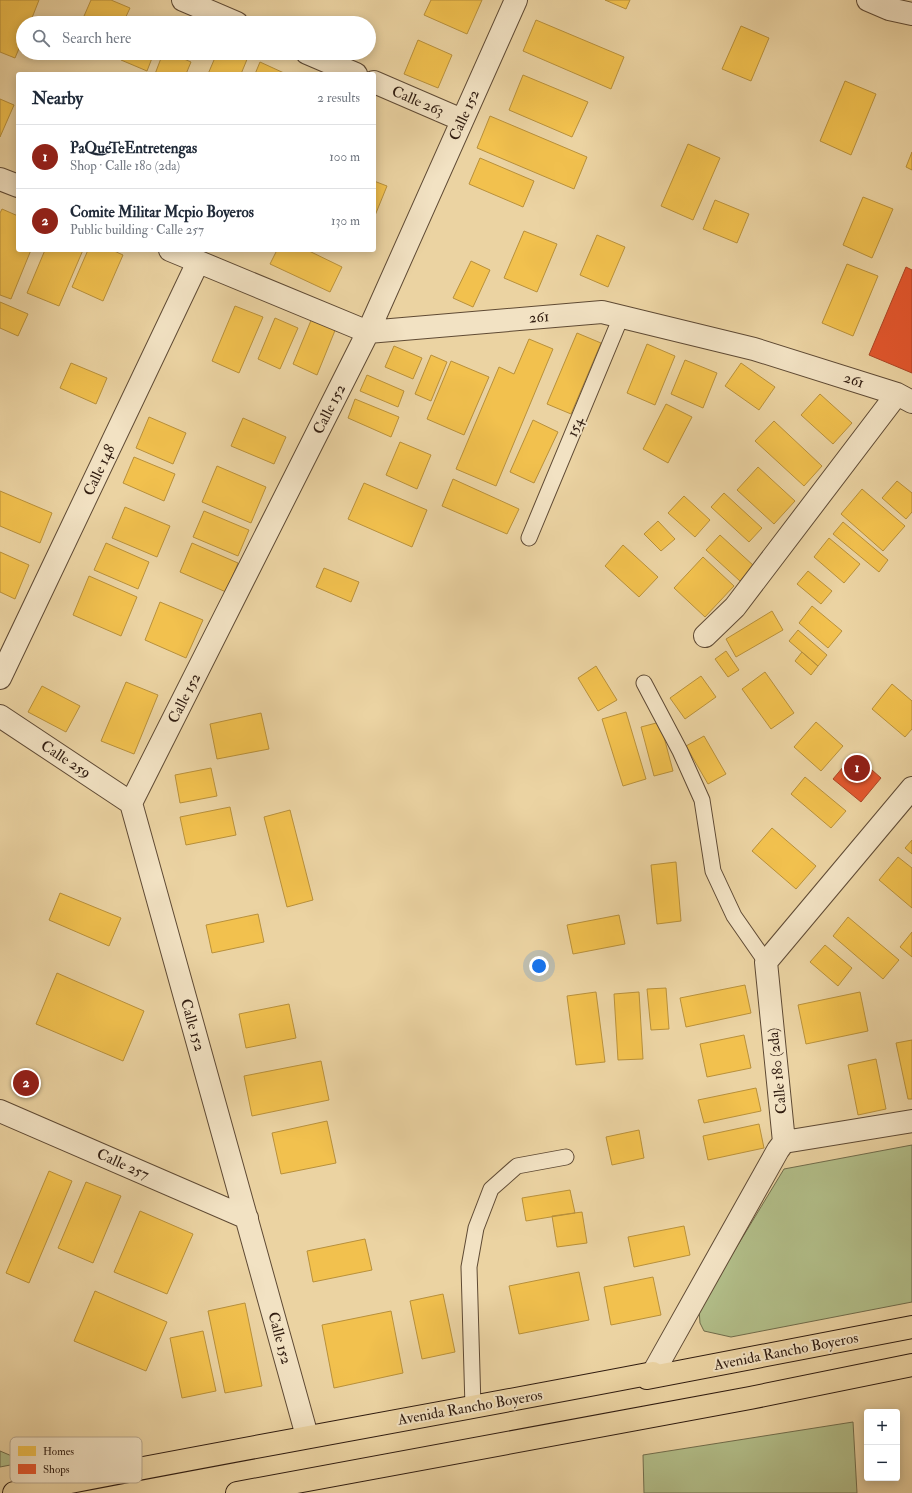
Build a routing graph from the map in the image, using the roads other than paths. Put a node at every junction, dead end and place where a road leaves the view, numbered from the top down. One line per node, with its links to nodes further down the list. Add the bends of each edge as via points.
1 (183, 0): 5 (street)
2 (516, 0): 9 (street, Calle 152)
3 (868, 0): 4 (street, via 889,9)
4 (912, 14)
5 (221, 16)
6 (323, 60): 7 (street)
7 (351, 72)
8 (376, 83): 9 (street, Calle 263)
9 (462, 120): 15 (street, Calle 152)
10 (0, 179): 11 (street)
11 (16, 185)
12 (175, 252): 13 (street, 261)
13 (198, 262): 15 (street, 261); 19 (street, Calle 148)
14 (621, 317): 15 (street, 261, via 602,312); 16 (street, 261, via 754,349); 17 (lane, 154)
15 (368, 332): 23 (street, Calle 152)
16 (905, 398): 18 (street, via 735,607)
17 (529, 538)
18 (704, 636)
19 (0, 678)
20 (644, 683): 24 (lane, via 680,751 702,800 713,871 734,916)
21 (0, 716): 23 (street, Calle 259)
22 (912, 788): 24 (street)
23 (131, 803): 29 (street, Calle 152)
24 (766, 962): 27 (street, Calle 180 (2da))
25 (0, 1110): 29 (street, Calle 257)
26 (912, 1121): 27 (street)
27 (784, 1142): 32 (street)
28 (566, 1157): 33 (lane, via 517,1166 491,1189 476,1228 469,1267)
29 (247, 1218): 34 (street, Calle 152)
30 (912, 1328): 32 (highway, Avenida Rancho Boyeros, via 647,1378)
31 (912, 1365): 38 (highway, via 750,1398)
32 (653, 1373): 33 (highway, Avenida Rancho Boyeros)
33 (474, 1407): 34 (highway, Avenida Rancho Boyeros)
34 (307, 1436): 35 (highway, Avenida Rancho Boyeros)
35 (142, 1468)
36 (65, 1483): 37 (highway, Avenida Rancho Boyeros)
37 (14, 1493)
38 (237, 1493)

